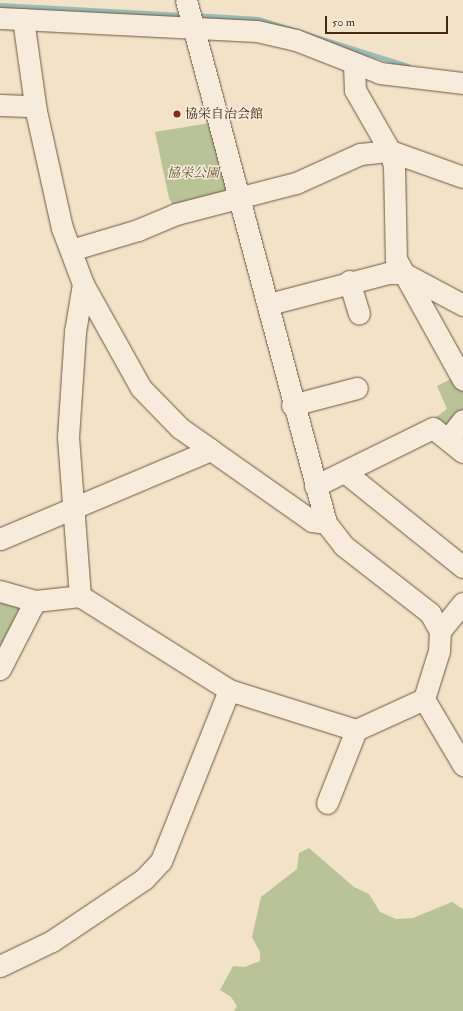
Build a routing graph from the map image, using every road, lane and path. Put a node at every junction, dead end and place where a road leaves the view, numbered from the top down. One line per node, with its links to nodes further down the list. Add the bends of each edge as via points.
1 (186, 0): 4 (street)
2 (0, 18): 3 (street)
3 (23, 19): 4 (street); 8 (street)
4 (196, 27): 5 (street, via 257,31 296,40); 11 (street)
5 (354, 64): 6 (street, via 400,77); 9 (street, via 355,90)
6 (463, 83)
7 (0, 105): 8 (street)
8 (35, 106): 12 (street, via 62,228)
9 (390, 151): 10 (street); 11 (street, via 360,154 296,183); 13 (street, via 394,166 396,259)
10 (463, 177)
11 (241, 195): 12 (street); 16 (street)
12 (71, 250): 15 (street)
13 (403, 273): 14 (street); 17 (street); 19 (street, via 425,307)
14 (349, 282): 16 (street); 18 (street)
15 (83, 284): 24 (street, via 141,388 180,428); 27 (street, via 75,332 68,437)
16 (268, 304): 21 (street)
17 (463, 305)
18 (359, 314)
19 (463, 380)
20 (357, 388): 21 (street)
21 (292, 405): 26 (street)
22 (463, 420): 23 (street)
23 (456, 446): 25 (street, via 433,428)
24 (211, 450): 27 (street); 28 (street, via 312,521)
25 (346, 473): 26 (street); 30 (street)
26 (315, 486): 28 (street)
27 (72, 505): 29 (street); 32 (street)
28 (326, 523): 35 (street, via 344,546 430,613)
29 (0, 539)
30 (463, 567)
31 (0, 592): 33 (street)
32 (80, 596): 33 (street); 37 (street)
33 (35, 601): 36 (street)
34 (463, 603): 35 (street)
35 (440, 631): 38 (street, via 439,651)
36 (0, 668)
37 (229, 690): 39 (street); 42 (street, via 161,861 144,879 52,941)
38 (424, 699): 39 (street); 40 (street)
39 (356, 730): 41 (street)
40 (463, 765)
41 (327, 803)
42 (0, 966)

